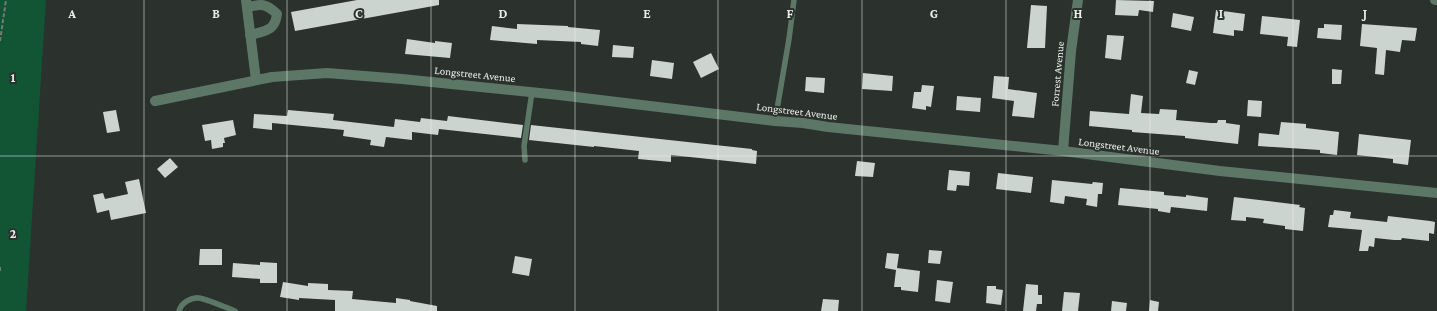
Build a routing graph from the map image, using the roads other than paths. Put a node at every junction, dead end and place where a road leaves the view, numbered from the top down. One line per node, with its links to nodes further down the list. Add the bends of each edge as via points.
1 (794, 0): 8 (lane)
2 (1078, 0): 9 (street, Forrest Avenue)
3 (246, 3): 4 (street); 4 (street, via 263,4 277,14 276,23 269,30)
4 (250, 35): 5 (street)
5 (256, 80): 6 (street, Longstreet Avenue, via 327,72); 7 (street, Longstreet Avenue)
6 (532, 92): 8 (street, Longstreet Avenue); 10 (lane, via 524,146)
7 (155, 101)
8 (775, 121): 9 (street, Longstreet Avenue)
9 (1063, 151): 11 (street, Longstreet Avenue, via 1220,171)
10 (525, 160)
11 (1437, 193)
12 (179, 311): 13 (lane, via 185,302 199,298)
13 (236, 311)

